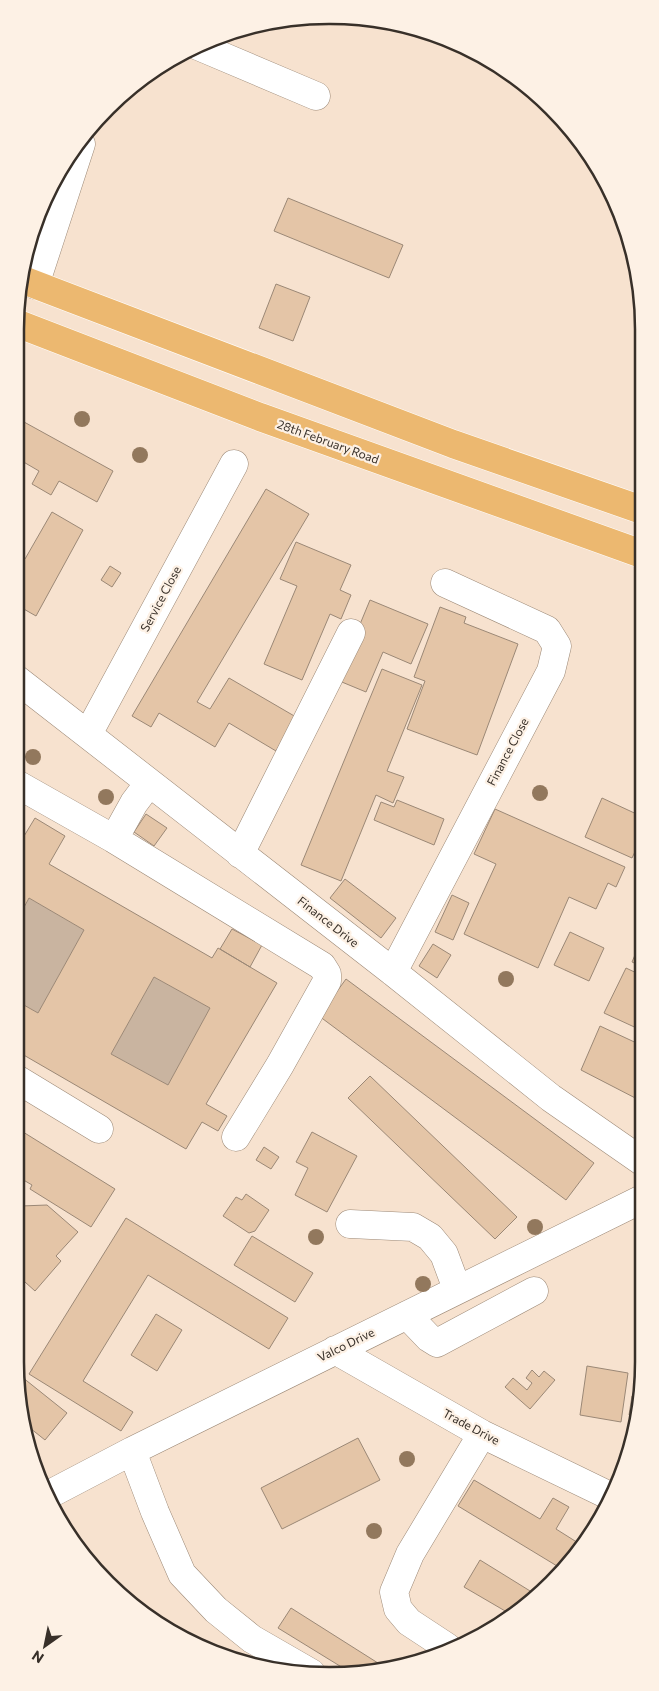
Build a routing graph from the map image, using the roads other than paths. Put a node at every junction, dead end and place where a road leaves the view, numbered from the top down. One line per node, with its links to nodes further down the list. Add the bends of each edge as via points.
1 (206, 50): 2 (street)
2 (316, 96)
3 (75, 160): 4 (street)
4 (29, 282): 7 (main road, via 453,444)
5 (24, 326): 8 (main road, 28th February Road, via 260,417)
6 (234, 464): 12 (street, Service Close)
7 (635, 508)
8 (635, 551)
9 (445, 583): 17 (street, Finance Close, via 547,630 557,646 551,671)
10 (351, 633): 16 (street)
11 (24, 685): 12 (street, Finance Drive)
12 (88, 734): 13 (street, Finance Drive)
13 (149, 783): 15 (street); 16 (street, Finance Drive)
14 (24, 788): 15 (street)
15 (114, 839): 20 (street, via 322,966 327,974 327,981)
16 (240, 854): 17 (street, Finance Drive)
17 (393, 972): 21 (street, Finance Drive, via 551,1098)
18 (24, 1083): 19 (street)
19 (99, 1129)
20 (236, 1137)
21 (635, 1156)
22 (635, 1202): 24 (street, Valco Drive)
23 (350, 1224): 24 (street, via 413,1227 430,1237 444,1254)
24 (457, 1289): 26 (street, Valco Drive)
25 (534, 1291): 26 (street, via 437,1343)
26 (407, 1315): 27 (street, Valco Drive)
27 (335, 1350): 28 (street, Trade Drive); 29 (street, Valco Drive)
28 (482, 1434): 31 (street, Trade Drive); 32 (street, via 410,1554 394,1592 398,1609 409,1622)
29 (132, 1450): 30 (street, Valco Drive); 33 (street, via 182,1574 216,1610 252,1638)
30 (53, 1492)
31 (605, 1494)
32 (443, 1645)
33 (301, 1666)

